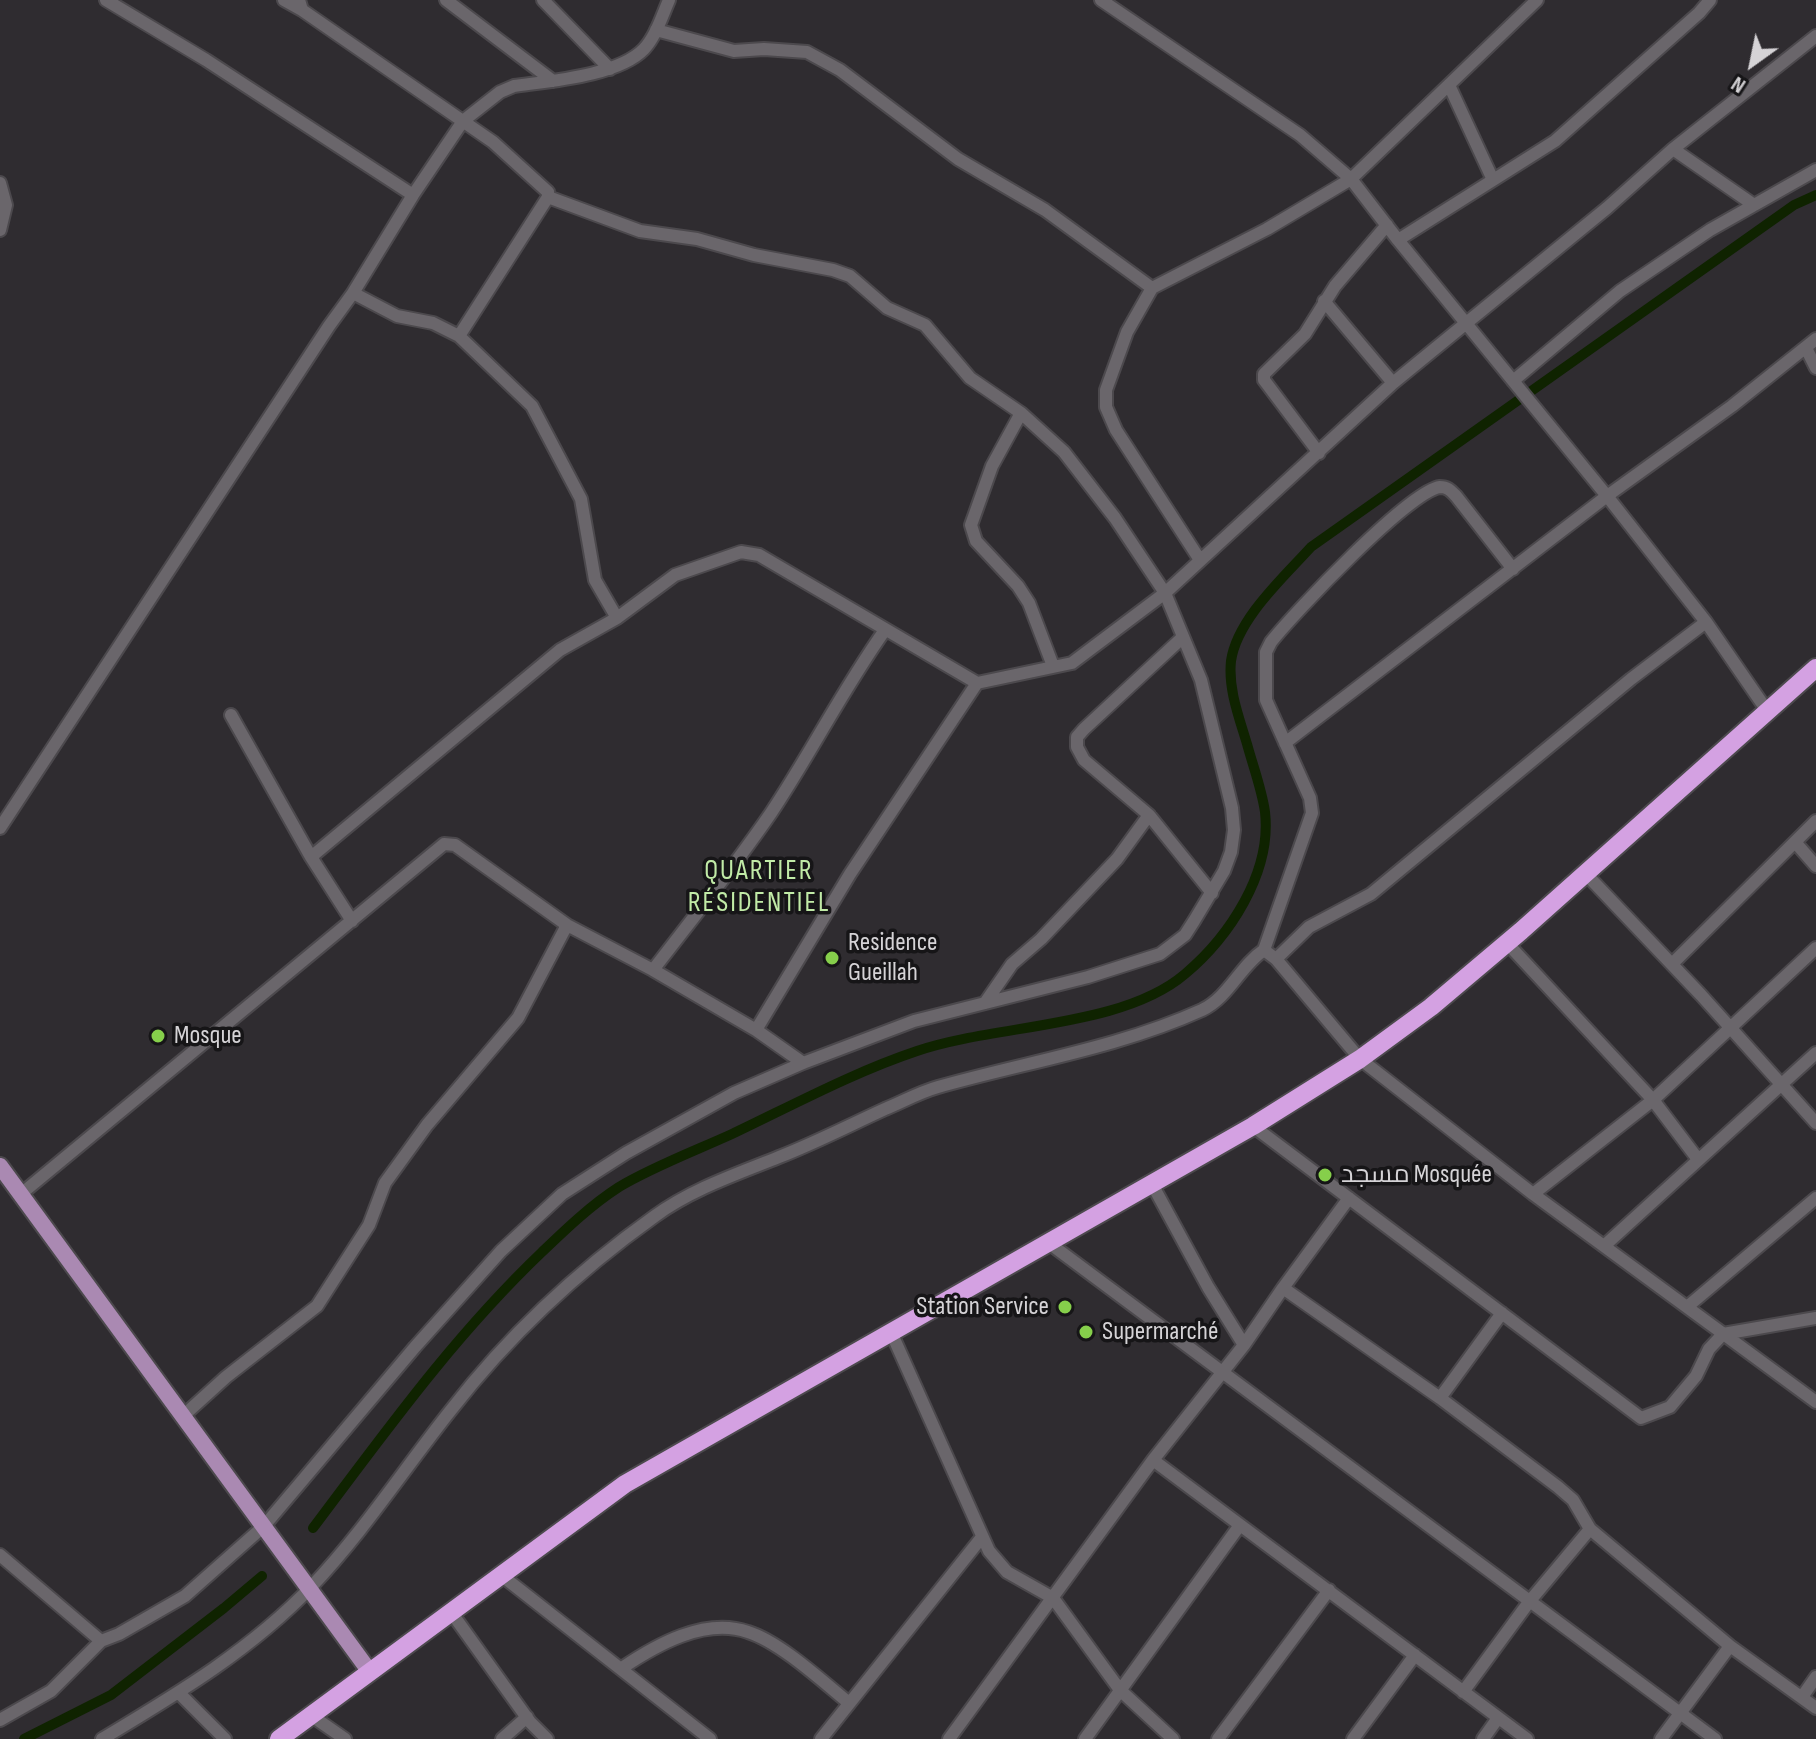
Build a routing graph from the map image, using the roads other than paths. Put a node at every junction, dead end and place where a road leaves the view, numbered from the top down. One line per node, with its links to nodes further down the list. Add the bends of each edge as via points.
1 (106, 0): 21 (street)
2 (284, 0): 9 (street)
3 (446, 0): 13 (street)
4 (543, 0): 12 (street)
5 (669, 0): 10 (street)
6 (1101, 0): 18 (street, via 1300,135)
7 (1537, 0): 14 (street)
8 (1710, 0): 19 (street, via 1555,141)
9 (301, 5): 15 (street)
10 (656, 30): 12 (street, via 641,52); 27 (street, via 734,51 807,52)
11 (1816, 36): 16 (street)
12 (610, 69): 13 (street)
13 (553, 81): 15 (street, via 500,92)
14 (1449, 85): 18 (street); 19 (street)
15 (463, 121): 21 (street); 22 (street, via 504,152)
16 (1673, 149): 23 (street); 30 (street)
17 (1816, 170): 23 (street)
18 (1351, 179): 24 (street); 27 (street)
19 (1493, 180): 26 (street)
20 (0, 183): 25 (street, via 6,205)
21 (413, 195): 28 (street)
22 (548, 197): 31 (street); 36 (street, via 640,231 697,239 850,276 887,308 925,325 970,378)
23 (1754, 205): 34 (street, via 1620,291)
24 (1387, 225): 26 (street); 29 (street)
25 (0, 230)
26 (1398, 240): 30 (street)
27 (1152, 288): 39 (street, via 1127,332 1106,390 1106,407)
28 (353, 293): 31 (street, via 397,316 433,323); 54 (street)
29 (1324, 301): 35 (street); 37 (street, via 1305,334 1264,374)
30 (1466, 325): 34 (street); 35 (street)
31 (459, 336): 42 (street, via 532,406 581,499 595,580)
32 (1811, 344): 33 (street); 38 (street)
33 (1816, 368)
34 (1513, 381): 38 (street)
35 (1393, 383): 37 (street)
36 (1021, 413): 41 (street, via 1087,480); 46 (street, via 992,466 971,525 976,541 1029,603)
37 (1319, 453): 39 (street)
38 (1607, 496): 40 (street); 43 (street)
39 (1200, 560): 41 (street)
40 (1513, 569): 51 (street); 51 (street, via 1447,488 1438,487 1419,499 1339,565 1271,642 1266,652 1266,700)
41 (1165, 593): 45 (street); 46 (street, via 1072,663)
42 (617, 618): 44 (street, via 675,575 741,552 759,555); 56 (street, via 560,650)
43 (1706, 622): 49 (street); 65 (street, via 1371,894 1309,927)
44 (885, 630): 48 (street); 67 (street, via 773,810)
45 (1183, 637): 52 (street, via 1077,737 1084,760); 59 (street, via 1201,680 1232,808 1231,852)
46 (1053, 666): 48 (street)
47 (1816, 668): 49 (highway)
48 (977, 683): 70 (street, via 850,874)
49 (1768, 712): 58 (highway)
50 (231, 715): 56 (street)
51 (1285, 743): 64 (street, via 1312,806)
52 (1149, 815): 59 (street); 68 (street, via 1117,859 1012,964)
53 (1816, 821): 55 (street)
54 (0, 828)
55 (1795, 842): 57 (street); 66 (street)
56 (311, 857): 60 (street)
57 (1816, 866)
58 (1586, 874): 62 (highway); 66 (street)
59 (1212, 893): 68 (street, via 1185,935 1152,958)
60 (352, 921): 61 (street, via 450,844); 81 (street)
61 (567, 925): 67 (street); 97 (street, via 518,1018 385,1183 369,1225 317,1306)
62 (1507, 943): 72 (highway); 75 (street)
63 (1816, 948): 69 (street)
64 (1264, 950): 65 (street); 105 (street, via 1206,1008 1129,1038 934,1088 660,1212 591,1262 517,1332 453,1406 359,1534)
65 (1276, 959): 72 (street)
66 (1672, 964): 69 (street)
67 (653, 970): 70 (street)
68 (985, 1003): 73 (street, via 914,1021)
69 (1732, 1029): 74 (street); 75 (street)
70 (756, 1030): 73 (street)
71 (1816, 1053): 74 (street)
72 (1360, 1059): 77 (highway); 82 (street)
73 (803, 1063): 100 (street, via 734,1093 562,1194 501,1251)
74 (1780, 1085): 76 (street); 78 (street)
75 (1653, 1100): 78 (street); 82 (street)
76 (1816, 1123)
77 (1253, 1126): 80 (highway); 83 (street)
78 (1697, 1158): 86 (street)
79 (2, 1171): 81 (main road)
80 (1152, 1184): 85 (highway); 93 (street)
81 (21, 1194): 97 (main road)
82 (1533, 1194): 86 (street)
83 (1349, 1198): 87 (street); 89 (street)
84 (1816, 1198): 88 (street)
85 (1049, 1243): 91 (highway); 94 (street)
86 (1604, 1246): 88 (street)
87 (1283, 1288): 93 (street); 95 (street)
88 (1687, 1307): 92 (street)
89 (1502, 1313): 92 (street, via 1641,1418 1670,1407); 95 (street)
90 (1816, 1318): 92 (street)
91 (891, 1332): 102 (street); 104 (highway, via 625,1484)
92 (1723, 1334): 96 (street)
93 (1244, 1345): 94 (street)
94 (1223, 1372): 98 (street); 108 (street)
95 (1440, 1398): 101 (street, via 1573,1500)
96 (1816, 1402)
97 (183, 1416): 100 (main road)
98 (1153, 1460): 99 (street); 107 (street)
99 (1240, 1525): 106 (street); 116 (street)
100 (264, 1526): 105 (main road); 110 (street, via 185,1596)
101 (1590, 1529): 108 (street); 111 (street)
102 (982, 1537): 107 (street, via 1007,1572); 120 (street)
103 (0, 1555): 110 (street)
104 (501, 1575): 109 (highway); 113 (street)
105 (309, 1589): 114 (main road); 118 (street, via 235,1655)
106 (1329, 1590): 112 (street); 138 (street)
107 (1053, 1598): 116 (street); 135 (street)
108 (1529, 1602): 117 (street); 122 (street)
109 (451, 1612): 114 (highway); 124 (street)
110 (101, 1641): 126 (street, via 51,1691)
111 (1730, 1646): 119 (street); 122 (street)
112 (1415, 1655): 117 (street); 139 (street)
113 (622, 1668): 120 (street, via 662,1644 700,1630 738,1629 775,1646); 127 (street)
114 (370, 1672): 123 (highway)
115 (1816, 1677): 119 (street)
116 (1120, 1690): 136 (street); 137 (street)
117 (1463, 1692): 125 (street)
118 (179, 1693): 128 (street); 129 (street)
119 (1802, 1697): 121 (street)
120 (849, 1703): 134 (street)
121 (1816, 1708)
122 (1679, 1714): 142 (street); 143 (street)
123 (312, 1716): 130 (highway); 131 (street)
124 (527, 1717): 132 (street); 133 (street)
125 (1498, 1718): 140 (street); 141 (street)
126 (0, 1720)
127 (703, 1737)
128 (102, 1739)
129 (225, 1739)
130 (279, 1739)
131 (345, 1739)
132 (502, 1739)
133 (547, 1739)
134 (821, 1739)
135 (949, 1739)
136 (1085, 1739)
137 (1173, 1739)
138 (1218, 1739)
139 (1353, 1739)
140 (1483, 1739)
141 (1527, 1739)
142 (1661, 1739)
143 (1715, 1739)

